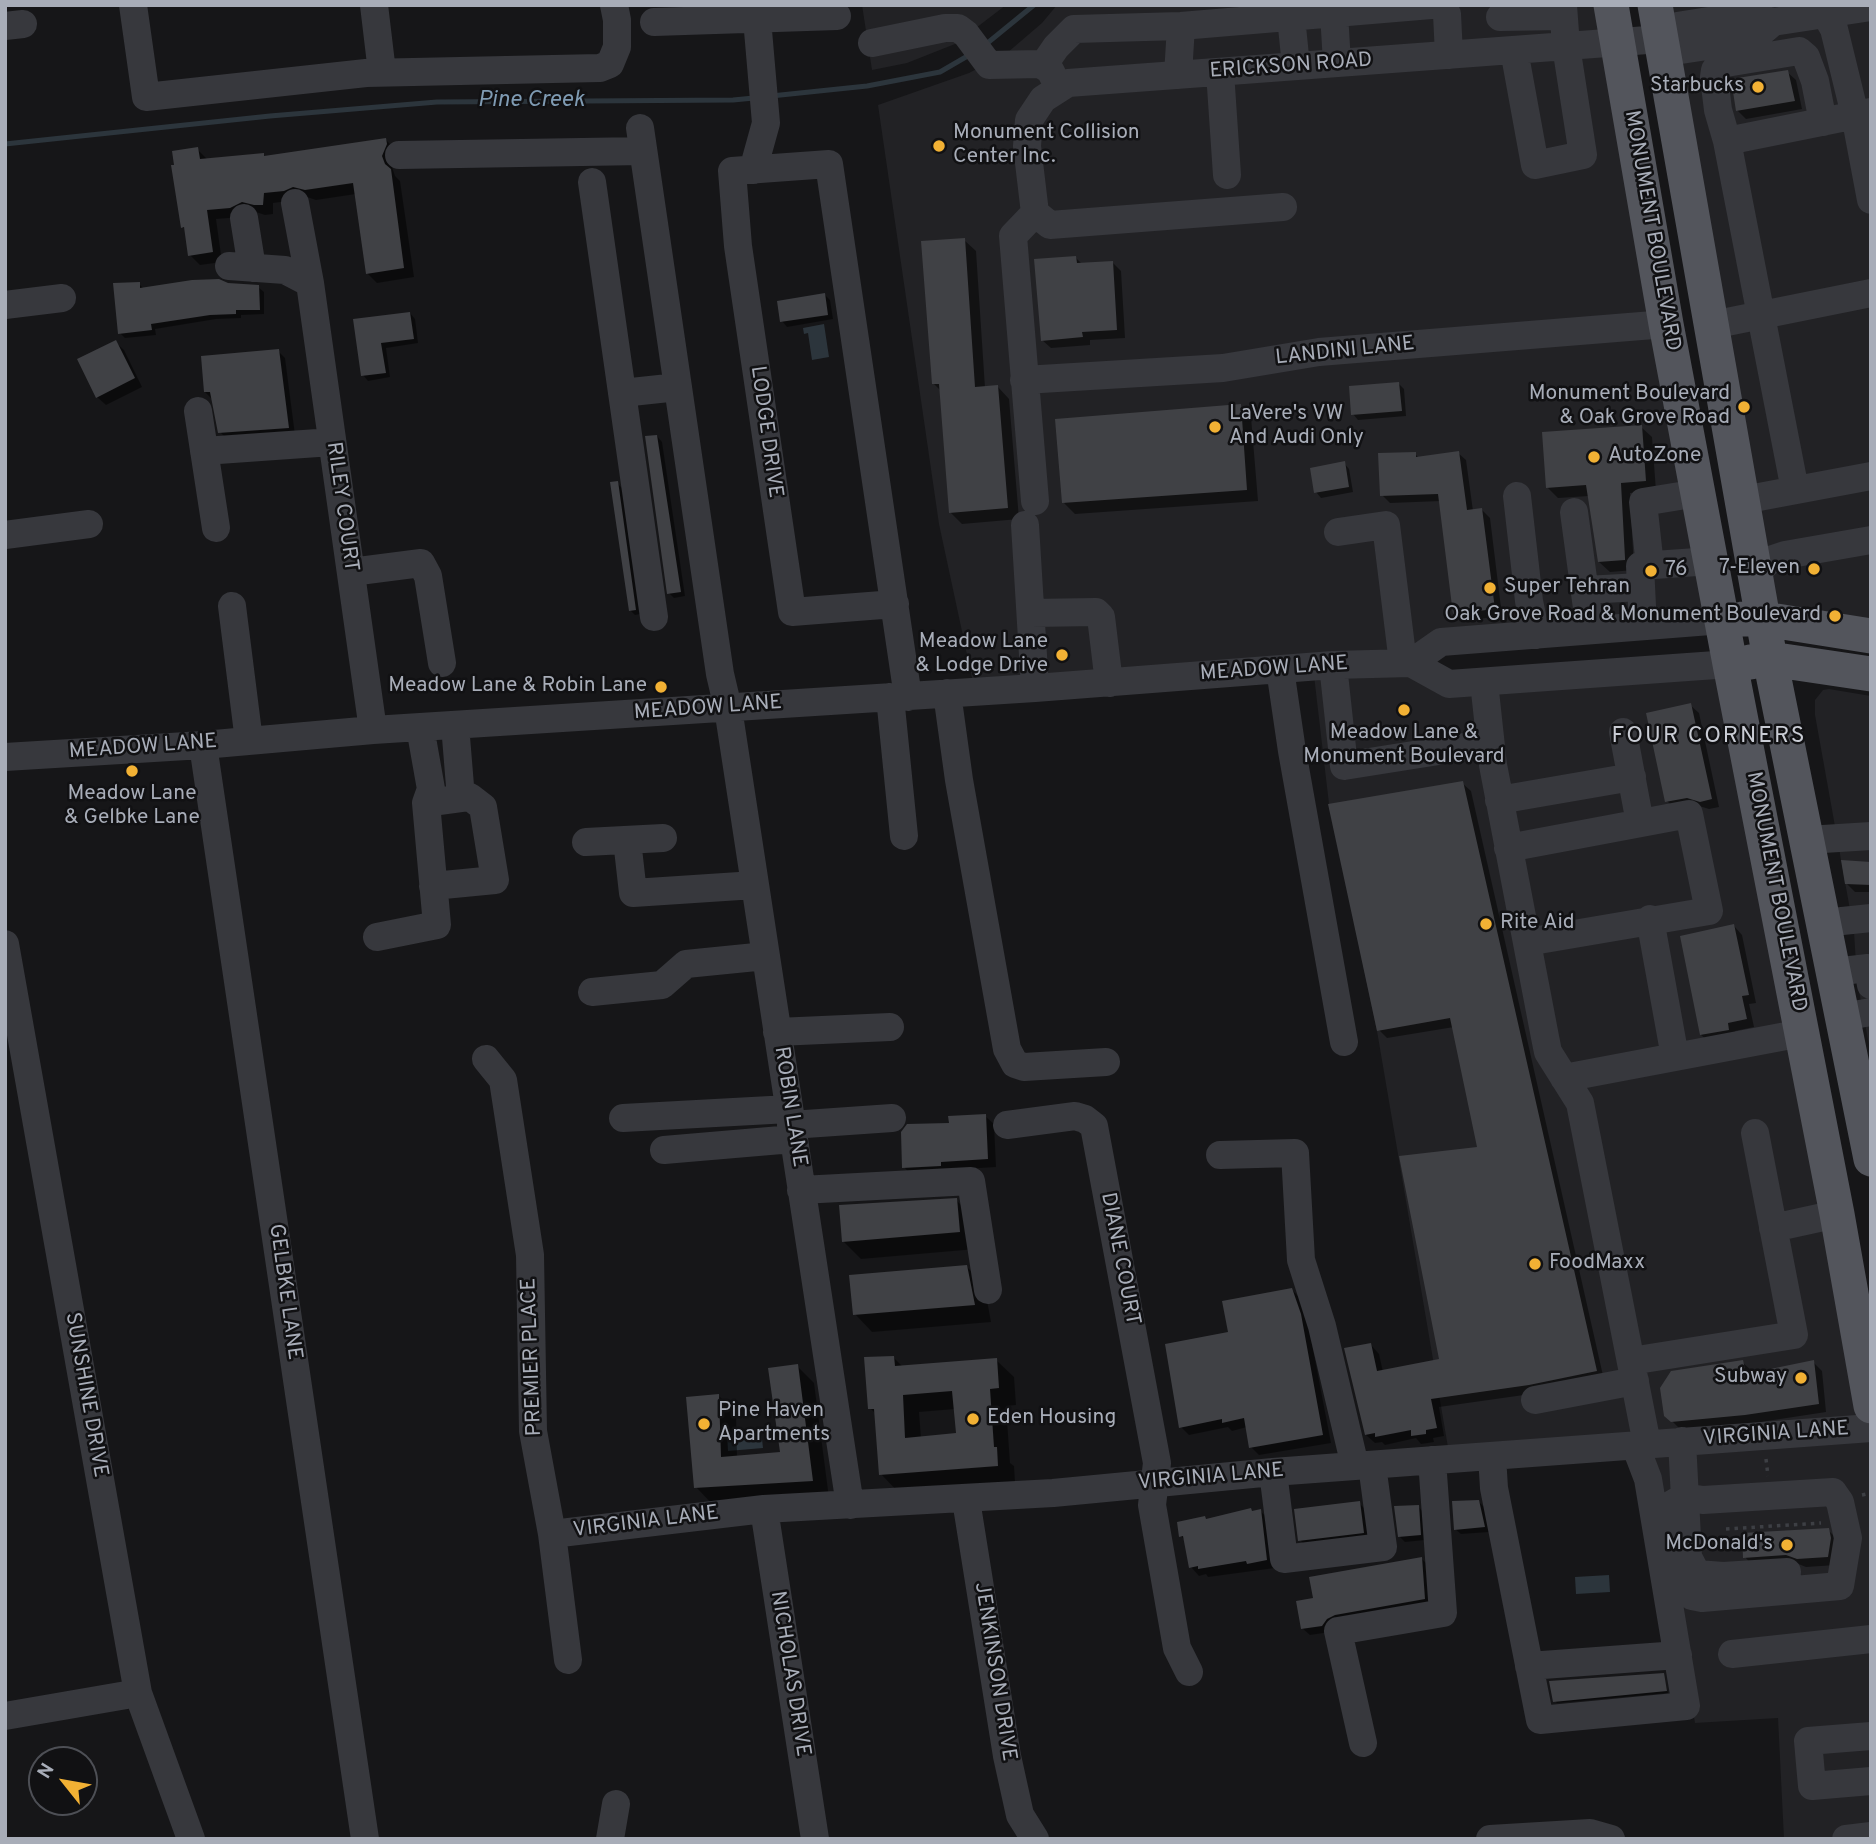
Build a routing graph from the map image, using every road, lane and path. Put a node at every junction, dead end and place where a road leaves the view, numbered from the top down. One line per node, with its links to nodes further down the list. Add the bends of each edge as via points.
1 (134, 5): 29 (street, via 146,96)
2 (374, 5): 29 (street)
3 (614, 5): 29 (street, via 617,47 610,64 600,68)
4 (1432, 5): 11 (street)
5 (1442, 5): 25 (street, via 1447,14)
6 (1611, 5): 21 (main road, MONUMENT BOULEVARD)
7 (1871, 7): 12 (street)
8 (1500, 11): 9 (street); 24 (street)
9 (1563, 11): 23 (street)
10 (1719, 12): 18 (street, via 1677,26); 19 (street)
11 (1334, 13): 15 (street); 26 (street)
12 (1826, 15): 19 (street); 33 (street)
13 (837, 16): 16 (street)
14 (1078, 17): 20 (street); 27 (street)
15 (1291, 17): 20 (street); 28 (street)
16 (757, 19): 17 (street); 37 (street, via 766,123)
17 (654, 22)
18 (1658, 22): 19 (street, via 1681,50 1753,39); 21 (street, ERICKSON ROAD); 51 (main road, MONUMENT BOULEVARD)
19 (1773, 22)
20 (1181, 26): 31 (street)
21 (1619, 42): 23 (street, ERICKSON ROAD); 50 (main road, MONUMENT BOULEVARD)
22 (872, 43): 27 (street, via 958,28 989,65)
23 (1566, 47): 24 (street, ERICKSON ROAD); 24 (street, via 1583,155 1535,164)
24 (1506, 50): 25 (street, ERICKSON ROAD)
25 (1449, 55): 26 (street, ERICKSON ROAD)
26 (1336, 63): 28 (street, ERICKSON ROAD)
27 (1043, 66): 32 (street)
28 (1296, 66): 30 (street, ERICKSON ROAD)
29 (382, 72)
30 (1220, 72): 31 (street, ERICKSON ROAD); 38 (street)
31 (1178, 75): 32 (street, ERICKSON ROAD, via 1068,83)
32 (1060, 88): 43 (street, via 1044,99 1029,120 1027,146)
33 (1863, 114): 34 (street); 40 (street)
34 (1823, 121): 35 (street); 35 (street, via 1815,81 1799,51 1720,64 1714,77)
35 (1727, 141): 49 (street)
36 (398, 155): 53 (street, ROBIN LANE, via 641,139)
37 (753, 170): 74 (street, via 829,164); 74 (street, LODGE DRIVE, via 732,171 738,246 792,612)
38 (1227, 175)
39 (592, 183): 54 (street)
40 (1871, 200)
41 (295, 203): 45 (street, RILEY COURT)
42 (1283, 207): 43 (street, via 1050,225)
43 (1035, 213): 52 (street, via 1013,236)
44 (244, 218): 45 (street, via 241,267 285,270)
45 (310, 283): 56 (street, RILEY COURT)
46 (1871, 293): 49 (street)
47 (62, 298): 48 (street)
48 (5, 305)
49 (1761, 315): 51 (street); 59 (street)
50 (1666, 324): 52 (street, LANDINI LANE, via 1319,352 1223,368); 60 (main road, MONUMENT BOULEVARD)
51 (1712, 325): 62 (main road, MONUMENT BOULEVARD)
52 (1024, 380): 76 (street)
53 (678, 387): 54 (street); 96 (street, ROBIN LANE)
54 (622, 393): 77 (street)
55 (198, 411): 57 (street)
56 (332, 442): 57 (street); 70 (street, RILEY COURT)
57 (204, 451): 65 (street)
58 (1871, 476): 59 (street)
59 (1795, 490): 62 (street)
60 (1698, 492): 69 (main road, MONUMENT BOULEVARD); 72 (street, via 1643,502)
61 (1517, 496): 82 (street)
62 (1743, 500): 71 (main road, MONUMENT BOULEVARD)
63 (1574, 512): 73 (street)
64 (89, 524): 67 (street)
65 (216, 528)
66 (1338, 532): 86 (street, via 1386,525)
67 (5, 536)
68 (1871, 540): 71 (street, via 1785,555 1770,560)
69 (1711, 561): 72 (street); 79 (main road, MONUMENT BOULEVARD)
70 (351, 572): 85 (street, via 421,563 428,576); 99 (street, RILEY COURT)
71 (1756, 573): 78 (main road, MONUMENT BOULEVARD)
72 (1646, 576): 73 (street); 80 (street)
73 (1585, 590): 81 (street)
74 (895, 604): 95 (street)
75 (232, 606): 101 (street)
76 (1031, 613): 92 (street, via 1096,612 1101,617); 93 (street)
77 (654, 617)
78 (1764, 619): 79 (main road); 83 (main road); 84 (main road, MONUMENT BOULEVARD)
79 (1723, 620): 80 (street); 87 (main road, MONUMENT BOULEVARD)
80 (1643, 626): 81 (street)
81 (1590, 630): 82 (street)
82 (1536, 635): 86 (street, via 1441,642)
83 (1871, 636)
84 (1770, 659): 87 (main road); 90 (main road); 114 (main road, MONUMENT BOULEVARD)
85 (442, 663)
86 (1407, 663): 88 (street, MEADOW LANE); 91 (street, via 1449,684)
87 (1730, 664): 91 (street); 132 (main road, MONUMENT BOULEVARD)
88 (1333, 665): 89 (street, MEADOW LANE); 102 (street, via 1344,766)
89 (1280, 669): 92 (street, MEADOW LANE); 133 (street)
90 (1871, 674)
91 (1484, 682): 102 (street)
92 (1109, 683): 93 (street, MEADOW LANE)
93 (1035, 688): 94 (street, MEADOW LANE)
94 (947, 693): 95 (street, MEADOW LANE); 137 (street, via 1007,1049 1015,1063 1024,1067)
95 (899, 697): 96 (street, MEADOW LANE); 110 (street)
96 (728, 708): 97 (street, MEADOW LANE); 117 (street, ROBIN LANE)
97 (454, 725): 98 (street, MEADOW LANE); 106 (street)
98 (421, 727): 99 (street, MEADOW LANE); 108 (street, via 430,789)
99 (373, 730): 101 (street, MEADOW LANE)
100 (1623, 732): 105 (street)
101 (249, 741): 103 (street, MEADOW LANE)
102 (1489, 743): 107 (street)
103 (203, 745): 104 (street, MEADOW LANE); 184 (street, GELBKE LANE)
104 (5, 757)
105 (1632, 777): 107 (street); 109 (street)
106 (461, 798): 108 (street); 118 (street, via 470,797 483,807 495,880)
107 (1499, 800): 116 (street)
108 (426, 803): 118 (street)
109 (1640, 823): 116 (street); 120 (street, via 1689,814 1709,911)
110 (904, 836)
111 (1871, 836): 114 (street)
112 (663, 838): 113 (street)
113 (627, 840): 115 (street); 117 (street, via 633,893)
114 (1807, 841): 121 (main road, MONUMENT BOULEVARD)
115 (586, 842)
116 (1508, 848): 123 (street)
117 (755, 885): 124 (street, ROBIN LANE)
118 (433, 886): 122 (street, via 437,925)
119 (1871, 918): 121 (street)
120 (1650, 919): 123 (street); 135 (street)
121 (1823, 923): 126 (main road, MONUMENT BOULEVARD)
122 (377, 937)
123 (1527, 942): 138 (street, via 1548,1052)
124 (766, 956): 128 (street, via 686,964 663,985); 131 (street, ROBIN LANE)
125 (6, 957): 176 (street, SUNSHINE DRIVE)
126 (1833, 972): 127 (street, via 1868,968); 129 (main road, MONUMENT BOULEVARD)
127 (1871, 985)
128 (592, 992)
129 (1856, 1014): 134 (main road, MONUMENT BOULEVARD)
130 (890, 1027): 131 (street)
131 (777, 1032): 142 (street, ROBIN LANE)
132 (1802, 1033): 135 (street); 145 (main road, via 1827,1054 1842,1105); 149 (main road, MONUMENT BOULEVARD)
133 (1344, 1042)
134 (1861, 1055): 139 (main road, MONUMENT BOULEVARD)
135 (1675, 1057): 138 (street)
136 (486, 1059): 168 (street, PREMIER PLACE, via 503,1080 530,1255 533,1431)
137 (1106, 1062)
138 (1564, 1078): 153 (street, via 1580,1102 1585,1120)
139 (1865, 1102): 145 (main road, MONUMENT BOULEVARD)
140 (623, 1118): 142 (street)
141 (892, 1118): 142 (street)
142 (791, 1124): 146 (street); 148 (street, ROBIN LANE)
143 (1007, 1125): 163 (street, DIANE COURT, via 1075,1115 1094,1126 1157,1463)
144 (1755, 1133): 150 (street)
145 (1870, 1149)
146 (664, 1150)
147 (1220, 1154): 161 (street, via 1295,1153 1301,1259)
148 (801, 1190): 152 (street, via 971,1181); 166 (street, ROBIN LANE)
149 (1837, 1214): 150 (street); 151 (main road); 155 (main road, MONUMENT BOULEVARD)
150 (1773, 1228): 153 (street, via 1794,1335)
151 (1871, 1251)
152 (988, 1290)
153 (1633, 1371): 154 (street); 158 (street)
154 (1535, 1400)
155 (1871, 1406)
156 (1871, 1428): 157 (street, VIRGINIA LANE)
157 (1682, 1441): 158 (street, VIRGINIA LANE); 164 (street)
158 (1641, 1444): 159 (street, VIRGINIA LANE); 172 (street)
159 (1492, 1456): 160 (street, VIRGINIA LANE); 174 (street, via 1494,1488)
160 (1432, 1460): 161 (street, VIRGINIA LANE); 179 (street, via 1443,1613 1338,1631)
161 (1363, 1465): 162 (street, VIRGINIA LANE); 162 (street, via 1383,1547 1284,1559)
162 (1273, 1472): 163 (street, VIRGINIA LANE)
163 (1155, 1482): 165 (street, VIRGINIA LANE); 175 (street, via 1152,1505 1177,1648)
164 (1684, 1497): 169 (street, via 1703,1500 1833,1492); 169 (street, via 1688,1556 1698,1574 1834,1569); 169 (street, via 1672,1504 1669,1514 1680,1580 1692,1596 1840,1586)
165 (966, 1500): 166 (street, VIRGINIA LANE); 187 (street, JENKINSON DRIVE, via 1007,1756 1020,1815)
166 (850, 1505): 167 (street, VIRGINIA LANE)
167 (764, 1509): 168 (street, VIRGINIA LANE); 186 (street, NICHOLAS DRIVE)
168 (552, 1534): 173 (street, PREMIER PLACE)
169 (1855, 1544)
170 (1871, 1639): 171 (street)
171 (1732, 1654)
172 (1678, 1656): 174 (street); 174 (street, via 1686,1706 1540,1720)
173 (568, 1660)
174 (1529, 1666)
175 (1189, 1672)
176 (138, 1693): 177 (street); 183 (street, SUNSHINE DRIVE)
177 (5, 1716)
178 (1871, 1736): 180 (street, via 1808,1741 1812,1786)
179 (1363, 1743)
180 (1871, 1782)
181 (617, 1804): 185 (street)
182 (1871, 1836): 190 (street)
183 (191, 1839)
184 (365, 1839)
185 (610, 1839)
186 (815, 1839)
187 (1035, 1839)
188 (1490, 1839): 189 (street, via 1590,1833)
189 (1611, 1839)
190 (1846, 1839)

